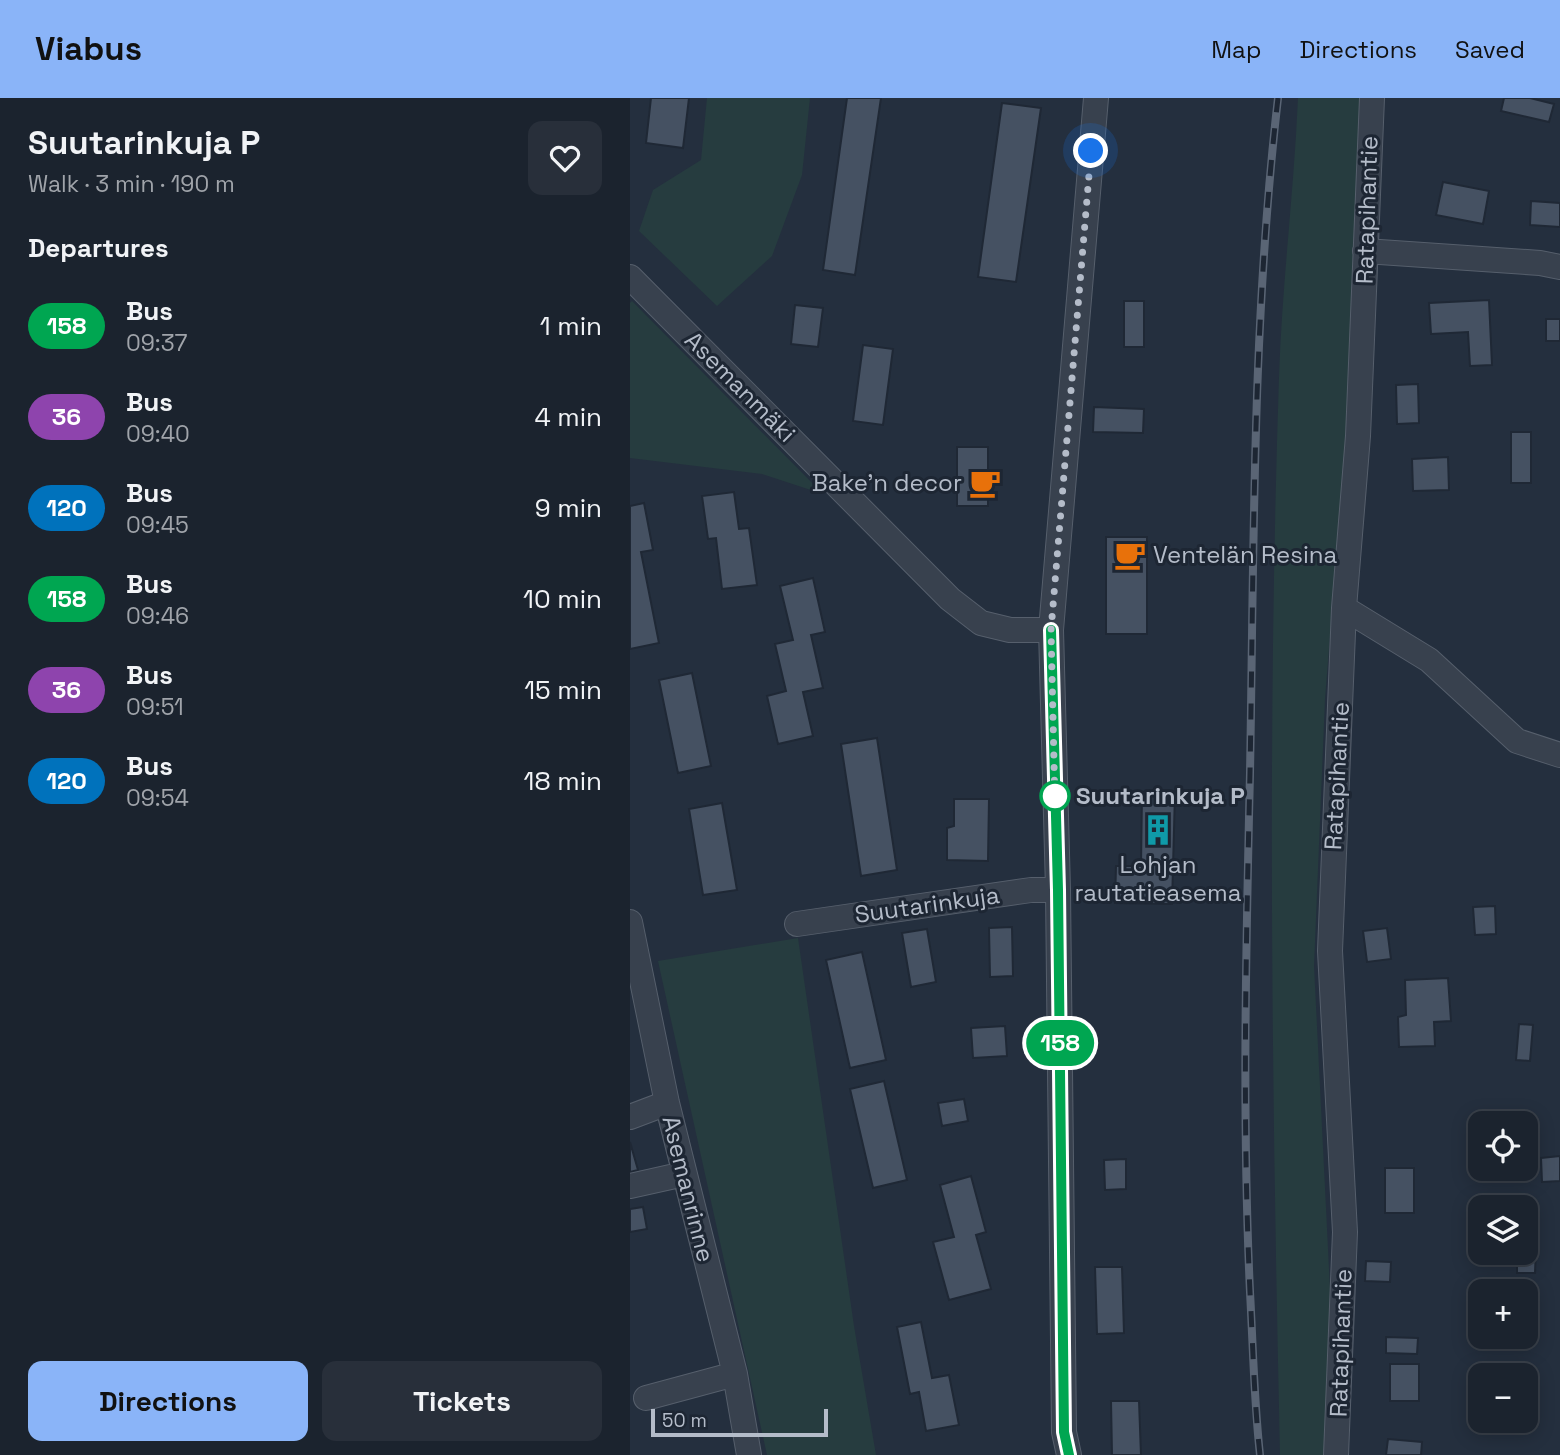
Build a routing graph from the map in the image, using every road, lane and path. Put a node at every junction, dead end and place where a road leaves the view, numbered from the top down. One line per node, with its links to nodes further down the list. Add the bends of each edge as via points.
1 (1096, 98): 7 (street)
2 (1372, 98): 3 (street, Ratapihantie)
3 (1365, 250): 4 (street); 6 (street, Ratapihantie, via 1358,436)
4 (1560, 267)
5 (630, 277): 7 (street, Asemanmäki, via 950,599 981,623 1010,630)
6 (1344, 608): 8 (street, via 1429,660 1517,741); 20 (street, Ratapihantie, via 1330,951 1345,1233)
7 (1051, 630): 9 (street)
8 (1560, 755)
9 (1058, 890): 11 (street, Suutarinkuja); 19 (street, via 1064,1432)
10 (630, 922): 12 (street, Asemanrinne)
11 (797, 924)
12 (667, 1103): 13 (street); 14 (street, Asemanrinne)
13 (630, 1118)
14 (684, 1174): 15 (street); 16 (street, Asemanrinne)
15 (630, 1186)
16 (735, 1374): 17 (street); 18 (street, Asemanrinne)
17 (646, 1398)
18 (749, 1455)
19 (1069, 1455)
20 (1336, 1455)

